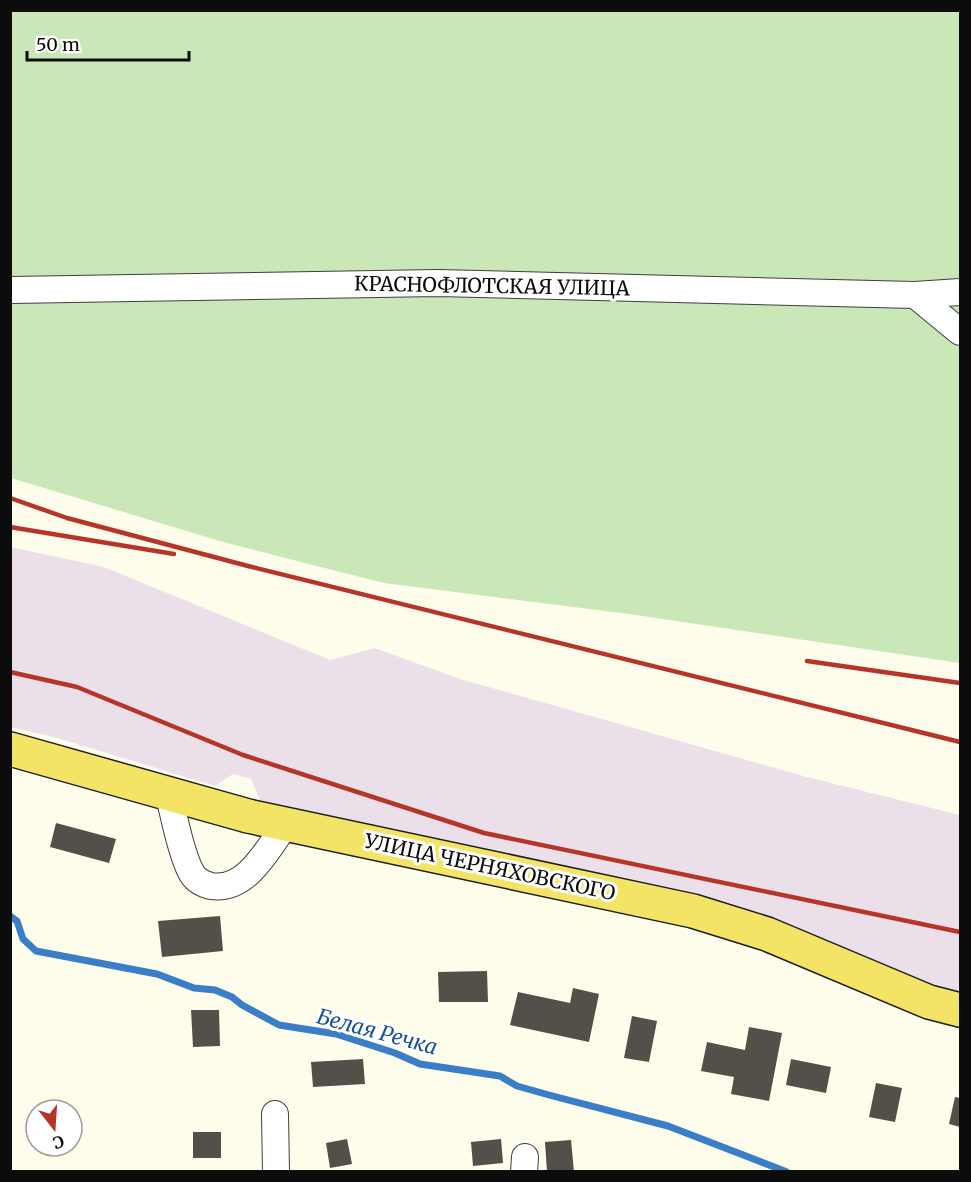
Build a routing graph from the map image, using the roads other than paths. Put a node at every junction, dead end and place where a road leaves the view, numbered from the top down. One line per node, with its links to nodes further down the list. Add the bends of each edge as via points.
1 (10, 290): 3 (street, КРАСНОФЛОТСКАЯ УЛИЦА, via 438,283)
2 (960, 292): 3 (street, КРАСНОФЛОТСКАЯ УЛИЦА)
3 (915, 295): 4 (street)
4 (960, 333)
5 (10, 749): 6 (main road, УЛИЦА ЧЕРНЯХОВСКОГО)
6 (168, 793): 7 (main road, УЛИЦА ЧЕРНЯХОВСКОГО); 7 (street, via 190,871 202,884 218,887 249,874)
7 (286, 824): 8 (main road, УЛИЦА ЧЕРНЯХОВСКОГО, via 693,911 767,934 929,1002)
8 (960, 1010)
9 (275, 1114): 10 (street)
10 (276, 1172)

